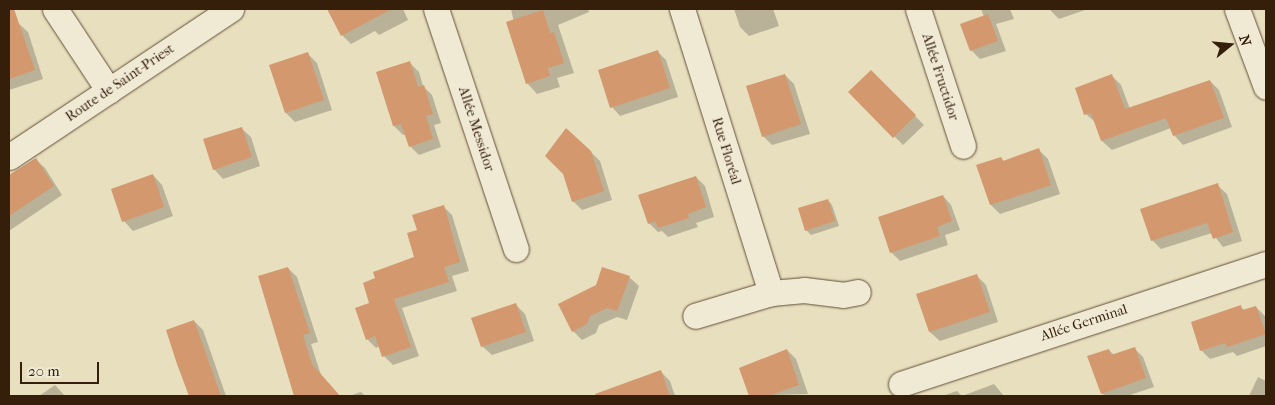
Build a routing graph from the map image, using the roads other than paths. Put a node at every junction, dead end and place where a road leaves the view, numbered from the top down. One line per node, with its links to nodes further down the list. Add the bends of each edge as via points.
1 (55, 9): 8 (street)
2 (232, 9): 8 (street, Route de Saint-Priest)
3 (436, 9): 11 (street, Allée Messidor)
4 (682, 9): 14 (street, Rue Floréal)
5 (918, 9): 9 (street, Allée Fructidor)
6 (1237, 9): 7 (street)
7 (1266, 87)
8 (109, 90): 10 (street, Route de Saint-Priest)
9 (963, 146)
10 (9, 157)
11 (516, 249)
12 (1266, 264): 16 (street, Allée Germinal)
13 (858, 292): 14 (street, via 843,295 804,290)
14 (771, 293): 15 (street)
15 (695, 316)
16 (901, 384)

